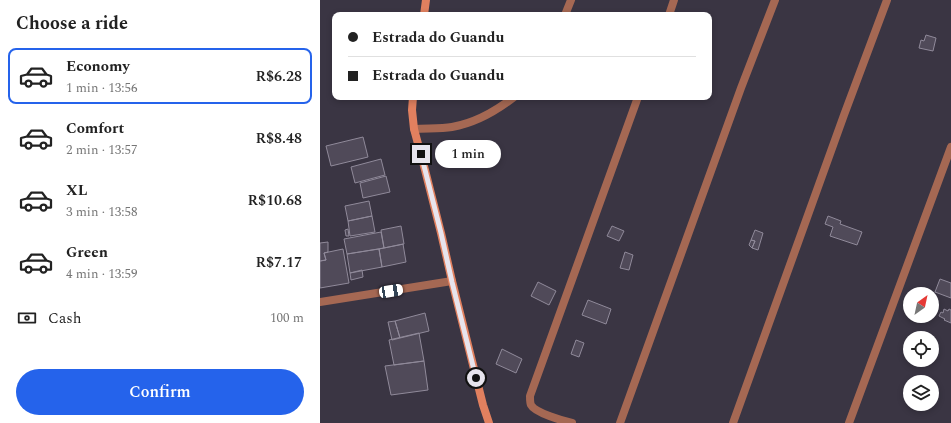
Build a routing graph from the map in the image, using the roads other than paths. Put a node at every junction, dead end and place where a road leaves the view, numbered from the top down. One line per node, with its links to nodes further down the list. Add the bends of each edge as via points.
1 (426, 0): 6 (street)
2 (571, 0): 7 (street)
3 (674, 0): 8 (street)
4 (775, 0): 18 (street)
5 (887, 0): 19 (street)
6 (424, 12)
7 (566, 12)
8 (670, 12)
9 (413, 100): 12 (street)
10 (510, 100): 12 (street, via 469,123 451,127)
11 (637, 100): 17 (street, via 530,396 531,405 540,412)
12 (414, 129): 14 (street)
13 (951, 147): 20 (street)
14 (452, 282): 15 (street); 16 (street)
15 (320, 302)
16 (489, 423)
17 (572, 423)
18 (620, 423)
19 (733, 423)
20 (849, 423)

